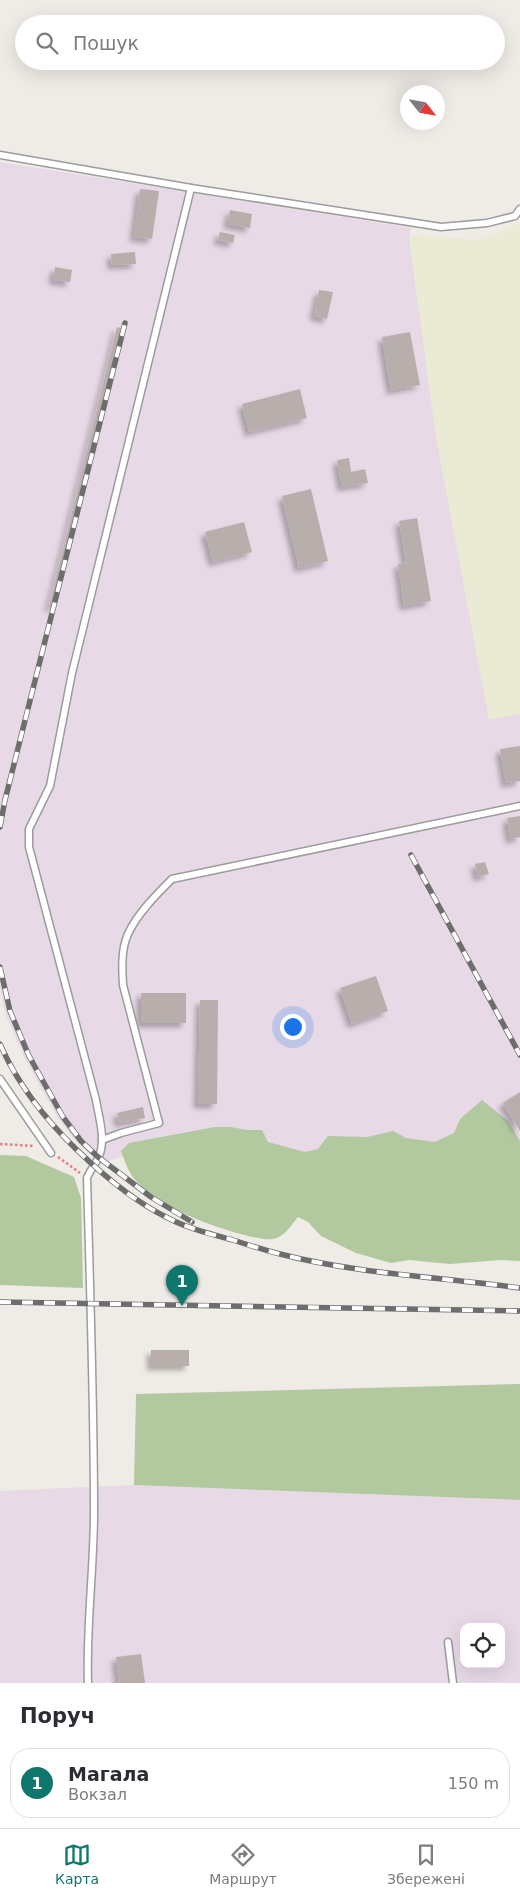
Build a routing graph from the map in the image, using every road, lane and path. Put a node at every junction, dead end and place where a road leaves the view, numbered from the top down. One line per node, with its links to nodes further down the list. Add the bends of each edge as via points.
1 (0, 155): 2 (lane)
2 (191, 188): 3 (lane, via 441,227 487,223 515,216); 6 (lane, via 72,672 50,786 29,828 30,847 96,1100)
3 (520, 209)
4 (520, 806): 6 (lane, via 172,879 148,903 127,935 122,965 123,985 159,1123)
5 (0, 1079): 7 (lane)
6 (102, 1140): 9 (lane, via 98,1157 87,1178 94,1505)
7 (51, 1153)
8 (448, 1642): 10 (lane)
9 (88, 1683)
10 (453, 1683)

